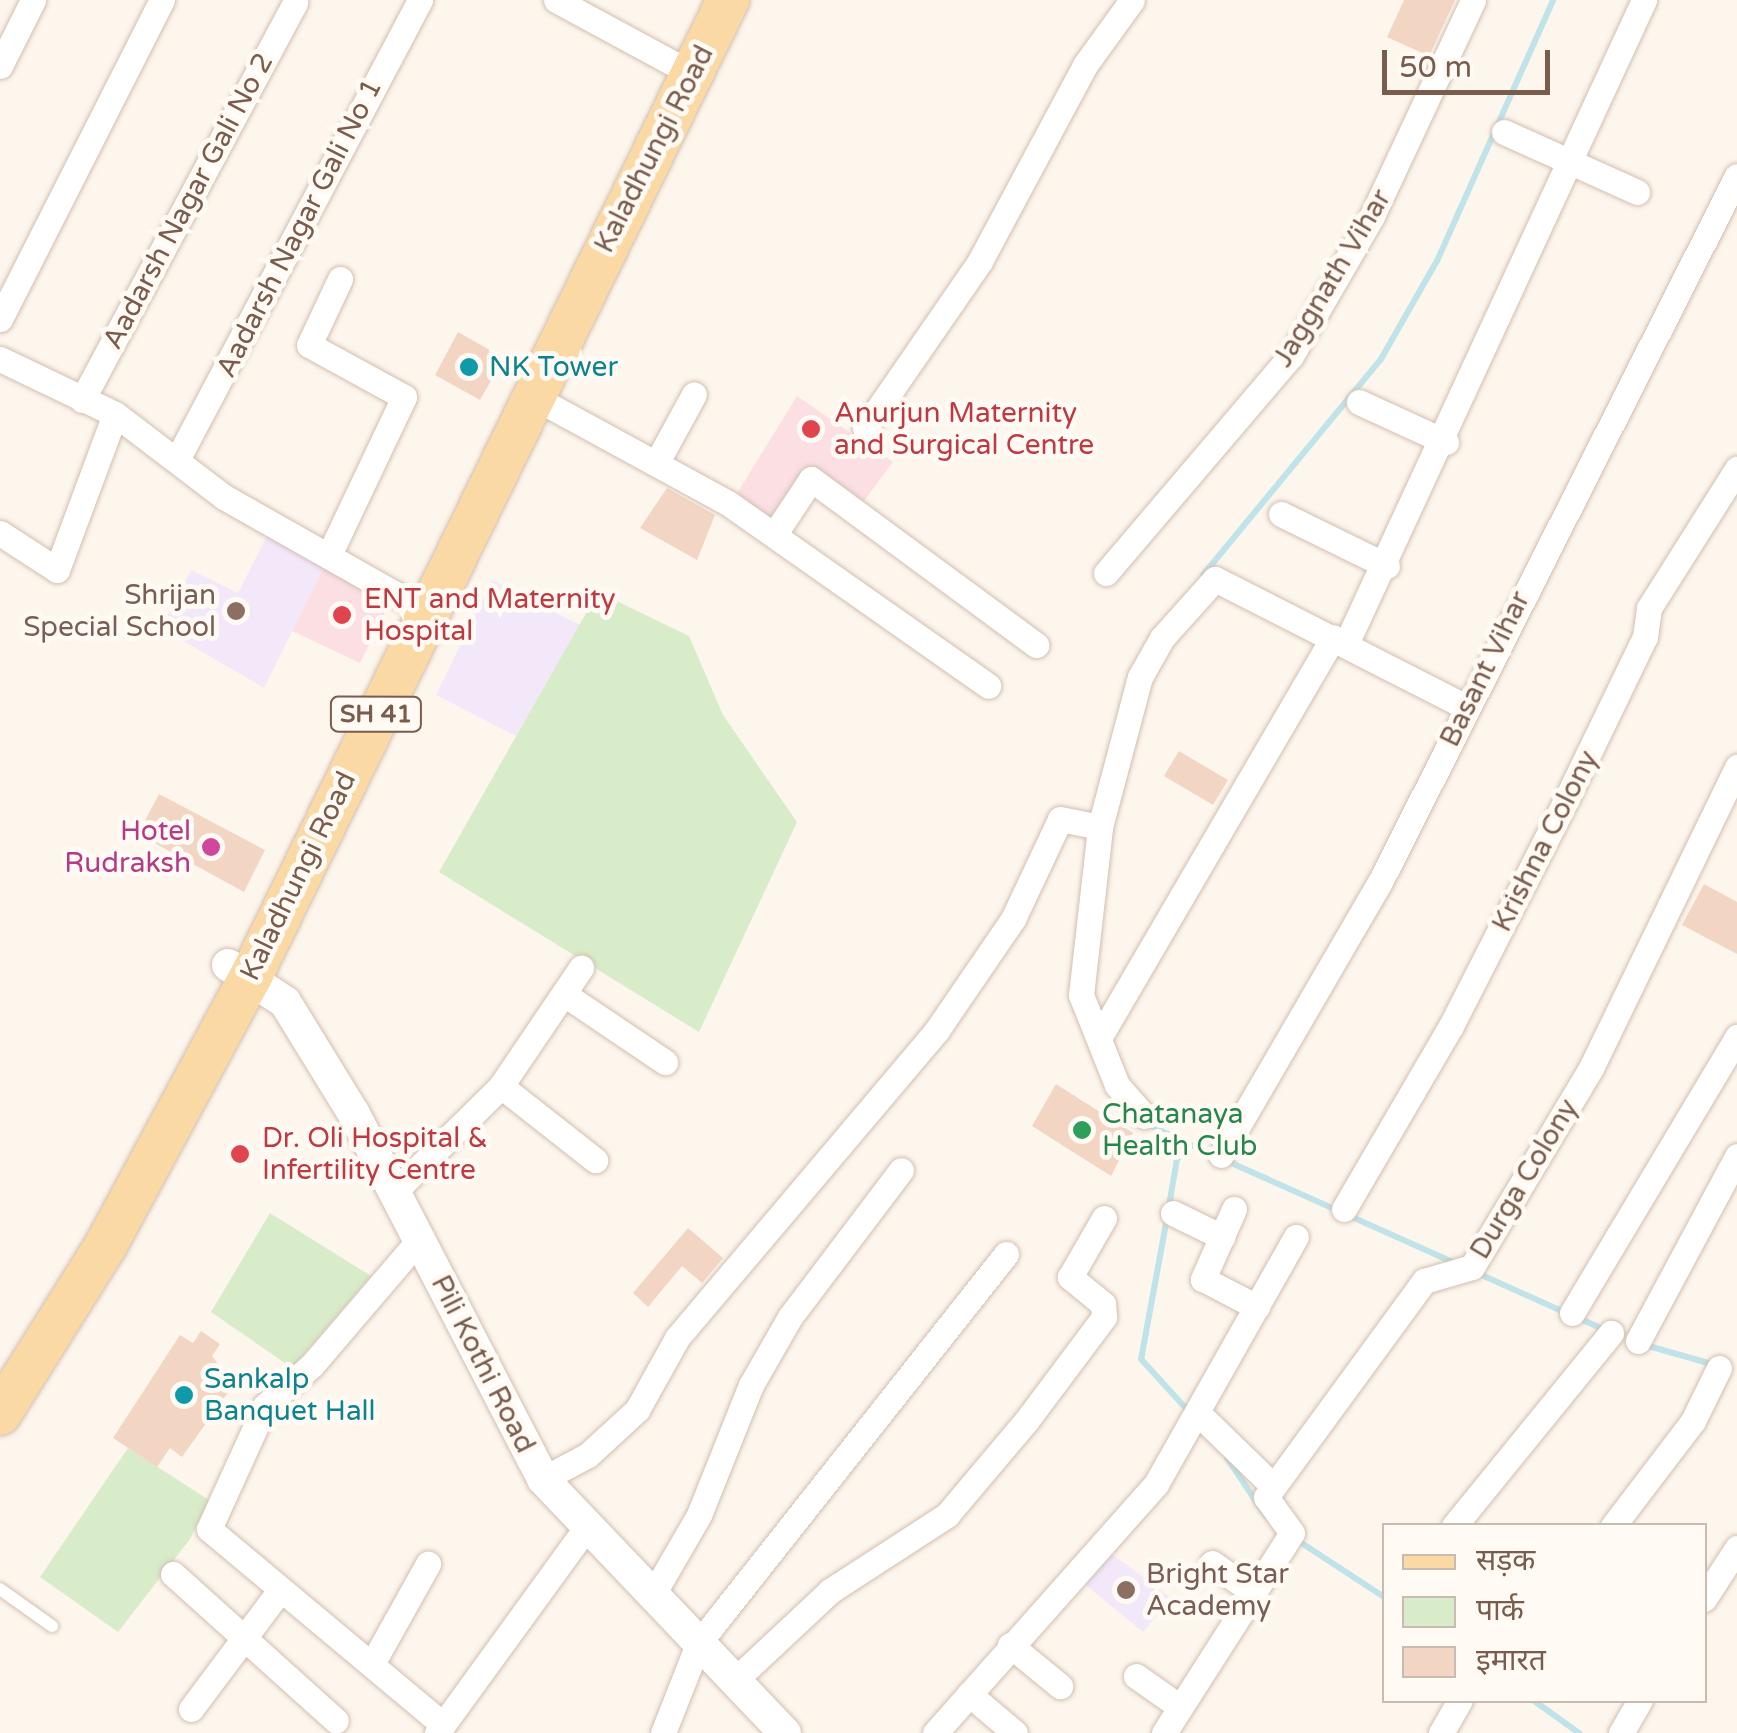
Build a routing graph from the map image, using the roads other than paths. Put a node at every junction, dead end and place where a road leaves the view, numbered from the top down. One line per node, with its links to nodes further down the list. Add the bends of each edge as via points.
1 (33, 0): 11 (street)
2 (162, 0): 18 (street)
3 (420, 0): 27 (street, Aadarsh Nagar Gali No 1)
4 (556, 0): 12 (street)
5 (704, 0): 12 (main road, Kaladhungi Road / SH 41)
6 (728, 0): 12 (main road, Kaladhungi Road / SH 41)
7 (1132, 0): 25 (street, via 1085,64 980,261)
8 (1473, 0): 35 (street, Jaggnath Vihar, via 1372,216 1291,356)
9 (1644, 0): 14 (street)
10 (294, 2): 22 (street, Aadarsh Nagar Gali No 2)
11 (0, 66)
12 (683, 69): 20 (main road, Kaladhungi Road / SH 41)
13 (1504, 132): 14 (street)
14 (1569, 163): 16 (street); 26 (street)
15 (1737, 176): 40 (street, Basant Vihar)
16 (1637, 192)
17 (340, 279): 33 (street, via 309,345 404,396)
18 (0, 319)
19 (0, 359): 22 (street)
20 (528, 379): 28 (street); 36 (main road, Kaladhungi Road / SH 41)
21 (694, 394): 28 (street)
22 (82, 400): 24 (street)
23 (1359, 402): 26 (street)
24 (114, 414): 27 (street); 31 (street, via 57,570)
25 (865, 428)
26 (1446, 442): 34 (street)
27 (179, 456): 33 (street, via 224,498)
28 (658, 462): 32 (street)
29 (1737, 469): 57 (street, Krishna Colony, via 1650,608 1645,637 1550,833)
30 (1281, 514): 34 (street)
31 (0, 533)
32 (774, 535): 38 (street, via 811,479); 39 (street)
33 (328, 555): 36 (street)
34 (1387, 566): 37 (street)
35 (1106, 574)
36 (413, 604): 44 (main road, Kaladhungi Road / SH 41)
37 (1340, 640): 40 (street); 42 (street, via 1215,579 1140,676); 47 (street)
38 (1036, 644)
39 (988, 686)
40 (1464, 706): 51 (street, Basant Vihar, via 1380,882)
41 (1737, 768): 73 (street, Durga Colony, via 1591,1068 1472,1267 1424,1281)
42 (1100, 827): 47 (street, via 1082,995); 72 (street, via 1060,819 1013,920 937,1030 678,1338 637,1410 588,1455)
43 (582, 968): 45 (street)
44 (239, 972): 55 (street, Pili Kothi Road, via 284,1002 354,1114); 69 (main road, Kaladhungi Road / SH 41); 70 (main road, Kaladhungi Road / SH 41, via 106,1245)
45 (564, 994): 48 (street); 49 (street)
46 (1737, 1037): 65 (street)
47 (1099, 1038): 50 (street, via 1116,1086)
48 (665, 1062)
49 (501, 1086): 53 (street); 55 (street)
50 (1144, 1116)
51 (1221, 1154)
52 (1737, 1156): 67 (street)
53 (595, 1160)
54 (900, 1170): 85 (street, via 790,1317 752,1385 699,1515)
55 (392, 1194): 62 (street, Pili Kothi Road)
56 (1234, 1209): 60 (street)
57 (1344, 1210)
58 (1172, 1212): 60 (street)
59 (1104, 1218): 92 (street, via 1070,1277 1103,1304 1104,1317 1027,1420 947,1515 830,1591)
60 (1222, 1237): 64 (street, via 1203,1279)
61 (1296, 1237): 64 (street)
62 (418, 1241): 72 (street, Pili Kothi Road); 83 (street, via 312,1365 265,1406 208,1529)
63 (1006, 1254): 88 (street, via 957,1326 877,1409 806,1514)
64 (1256, 1307): 71 (street)
65 (1572, 1313)
66 (1611, 1332): 74 (street)
67 (1638, 1341)
68 (1719, 1368): 75 (street, via 1693,1421)
69 (0, 1374)
70 (0, 1414)
71 (1201, 1416): 73 (street); 89 (street, via 1156,1484)
72 (544, 1479): 76 (street, Pili Kothi Road)
73 (1273, 1486): 82 (street, via 1267,1504 1292,1533)
74 (1456, 1523)
75 (1615, 1523)
76 (585, 1528): 85 (street, Pili Kothi Road); 100 (street)
77 (1737, 1548): 84 (street)
78 (1212, 1563): 82 (street)
79 (428, 1564): 90 (street)
80 (173, 1574): 87 (street)
81 (0, 1590): 86 (lane)
82 (1254, 1593): 97 (street)
83 (278, 1594): 87 (street); 90 (street)
84 (1707, 1594)
85 (652, 1596): 88 (street, Pili Kothi Road)
86 (52, 1626)
87 (241, 1641): 98 (street); 99 (street)
88 (698, 1644): 92 (street, Pili Kothi Road); 101 (street)
89 (1010, 1645): 93 (street); 94 (street)
90 (372, 1664): 100 (street)
91 (1136, 1676): 97 (street)
92 (735, 1680): 102 (street, Pili Kothi Road)
93 (1060, 1686)
94 (969, 1694): 103 (street); 104 (street)
95 (1458, 1703): 106 (street)
96 (1638, 1703): 107 (street)
97 (1180, 1708): 105 (street)
98 (191, 1709)
99 (336, 1721)
100 (440, 1729)
101 (664, 1733)
102 (785, 1733)
103 (935, 1733)
104 (1015, 1733)
105 (1164, 1733)
106 (1441, 1733)
107 (1621, 1733)

